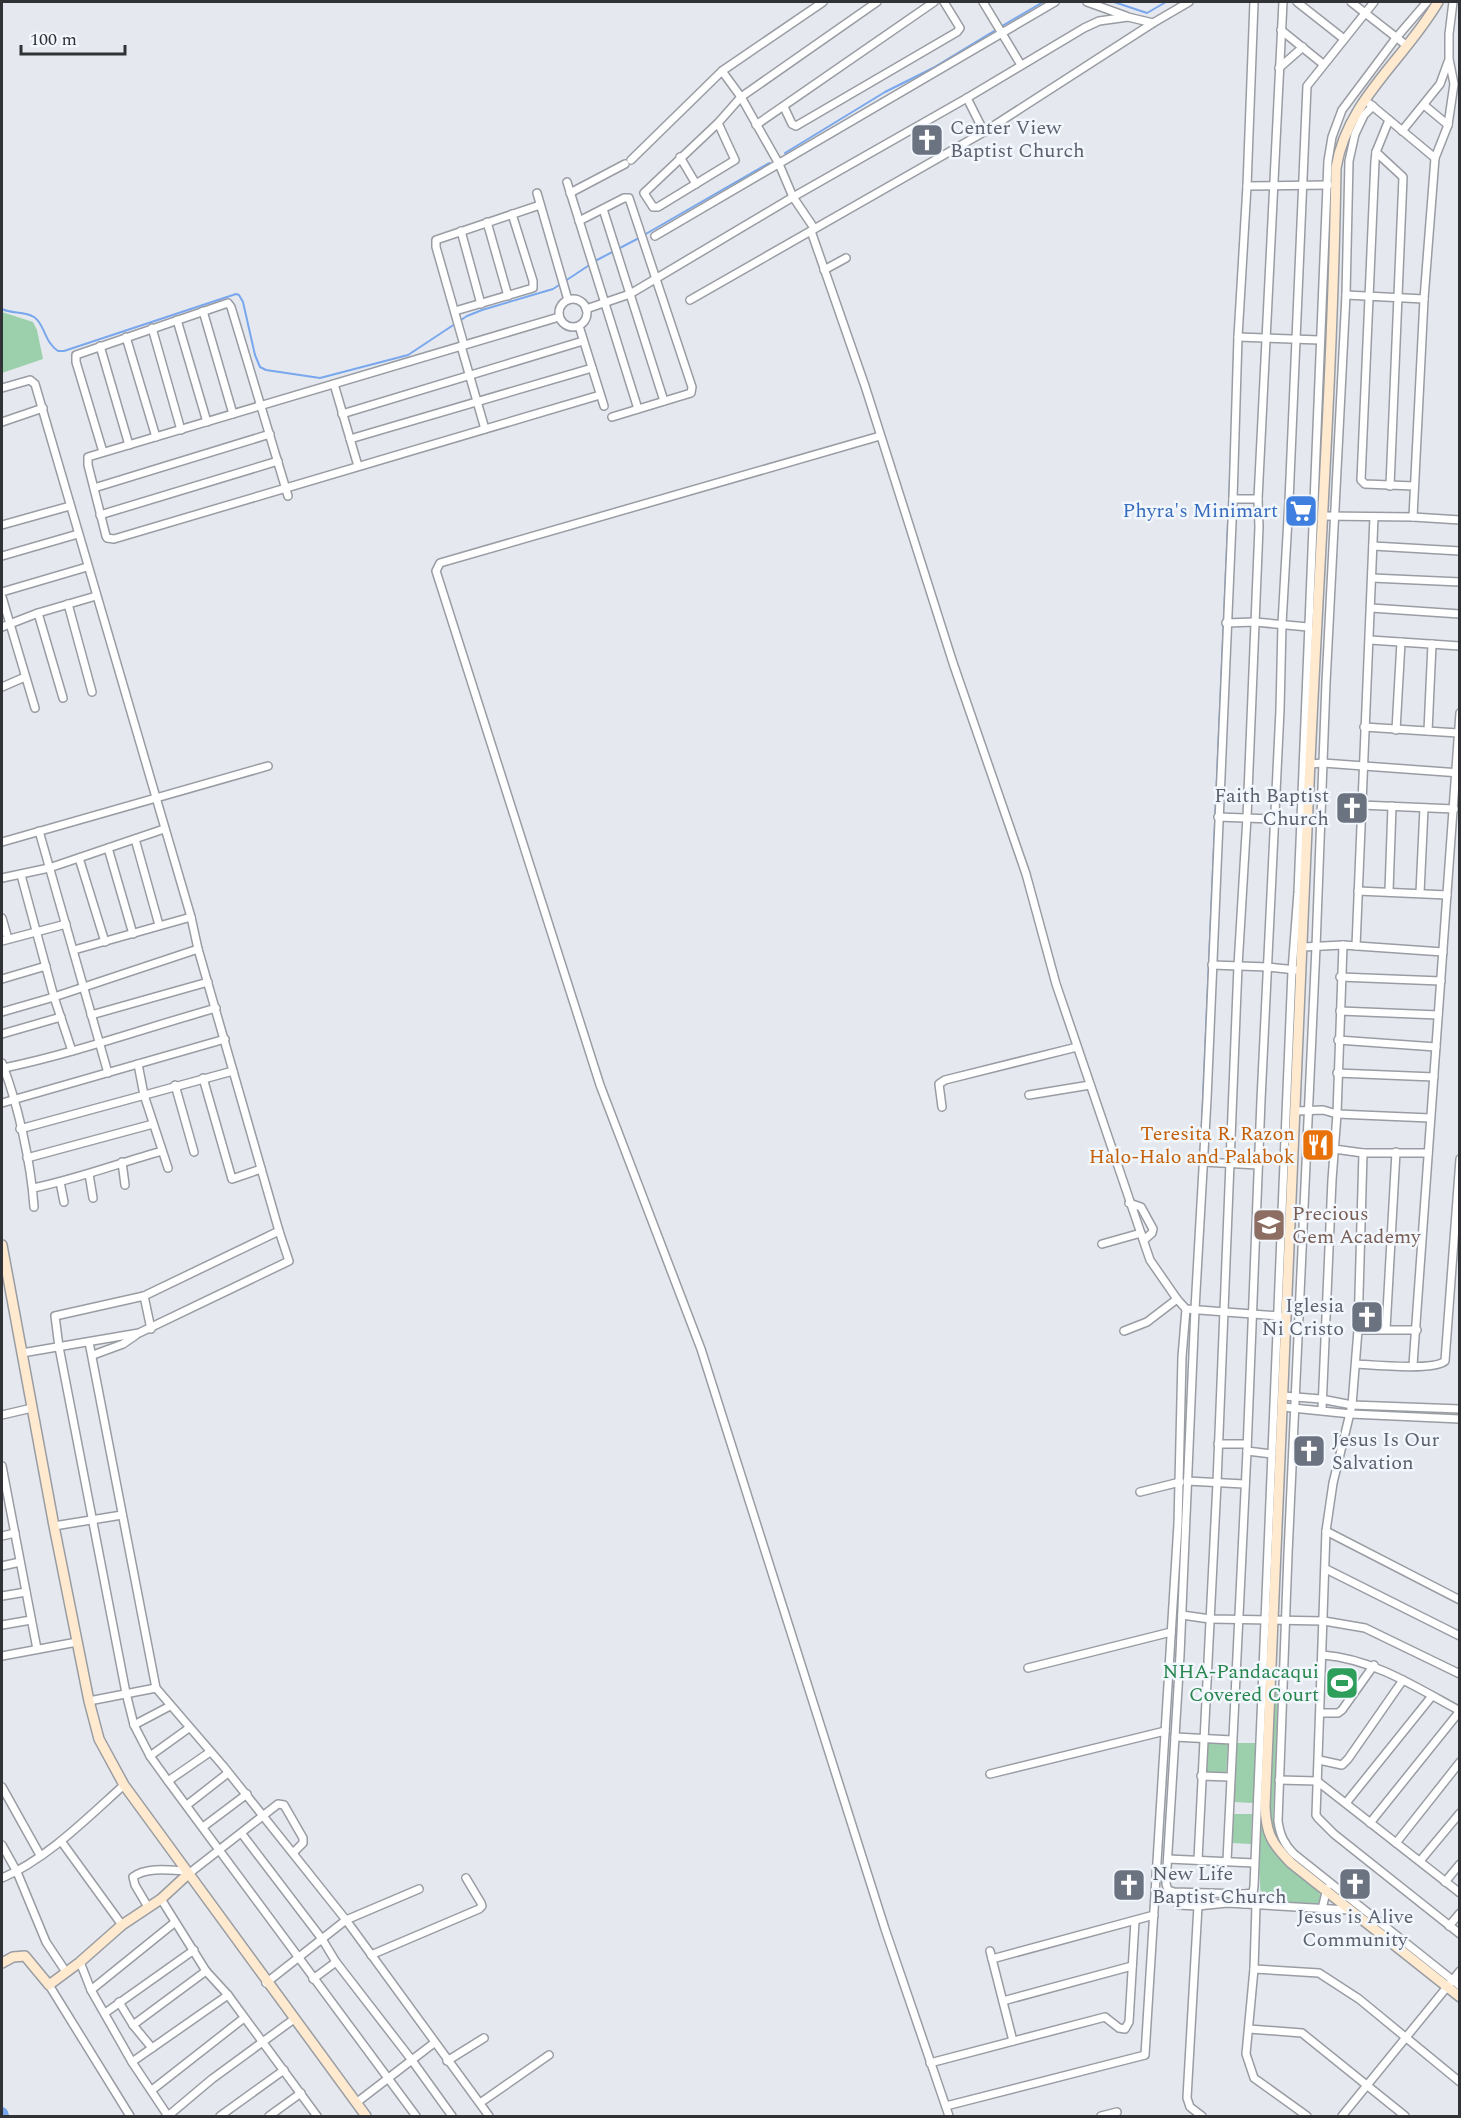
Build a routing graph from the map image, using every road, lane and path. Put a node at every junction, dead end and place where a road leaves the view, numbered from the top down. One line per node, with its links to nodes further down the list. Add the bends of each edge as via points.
1 (823, 2): 30 (street)
2 (877, 2): 31 (street)
3 (934, 2): 35 (street)
4 (944, 2): 35 (street, via 960,28 957,32 796,126)
5 (983, 2): 21 (street)
6 (1055, 2): 21 (street)
7 (1087, 2): 18 (street)
8 (1190, 2): 19 (street)
9 (1254, 2): 50 (street)
10 (1283, 2): 20 (street)
11 (1297, 2): 22 (street)
12 (1351, 2): 17 (street)
13 (1374, 2): 17 (street)
14 (1427, 2): 23 (street)
15 (1438, 2): 24 (street)
16 (1453, 2): 26 (street)
17 (1365, 13): 22 (street); 23 (street)
18 (1128, 17): 19 (street); 28 (street, via 1099,21)
19 (1153, 23): 41 (street)
20 (1281, 30): 25 (street); 29 (street)
21 (1002, 34): 28 (street); 45 (street)
22 (1344, 39): 27 (street)
23 (1396, 39): 24 (street); 49 (street, via 1339,116 1328,161)
24 (1406, 45): 33 (street, via 1383,73)
25 (1303, 47): 27 (street); 29 (street)
26 (1449, 59): 34 (street, via 1444,75); 39 (street, via 1454,84)
27 (1323, 64): 48 (street, via 1307,86)
28 (1021, 65): 32 (street)
29 (1280, 68): 51 (street)
30 (722, 72): 31 (street); 53 (street, via 628,162)
31 (741, 98): 37 (street); 38 (street)
32 (967, 98): 41 (street); 54 (street)
33 (1369, 103): 36 (street); 67 (street, via 1355,134 1349,161); 128 (street, via 1344,135 1336,168)
34 (1424, 105): 39 (street); 40 (street)
35 (783, 107): 38 (street)
36 (1389, 120): 40 (street); 42 (street)
37 (718, 123): 43 (street); 47 (street, via 735,160)
38 (756, 125): 45 (street)
39 (1448, 125): 44 (street)
40 (1402, 131): 44 (street)
41 (984, 132): 60 (street)
42 (1376, 152): 69 (street); 70 (street, via 1403,177)
43 (680, 156): 47 (street); 47 (street, via 644,193 656,208)
44 (1435, 158): 71 (street)
45 (779, 165): 54 (street); 62 (street)
46 (567, 182): 53 (street)
47 (696, 184)
48 (1304, 184): 49 (street); 51 (street); 86 (street)
49 (1328, 184): 87 (street)
50 (1247, 186): 51 (street); 84 (street)
51 (1274, 186): 85 (street)
52 (537, 194): 55 (street)
53 (570, 194): 58 (street)
54 (793, 197): 60 (street); 65 (street)
55 (540, 205): 57 (street); 72 (street)
56 (603, 209): 58 (street); 65 (street, via 629,198); 66 (street)
57 (512, 214): 59 (street); 68 (street, via 534,285)
58 (579, 221): 75 (street)
59 (487, 222): 61 (street); 68 (street)
60 (812, 230): 64 (street); 73 (street)
61 (460, 231): 74 (street); 79 (street, via 436,243)
62 (655, 236)
63 (846, 258): 64 (street)
64 (824, 270): 110 (street)
65 (655, 279): 66 (street); 96 (street, via 692,387 691,393)
66 (630, 294): 75 (street); 96 (street)
67 (1346, 295): 69 (street); 129 (street)
68 (508, 296): 74 (street)
69 (1369, 296): 70 (street); 117 (street, via 1361,480 1365,484)
70 (1398, 298): 71 (street); 117 (street)
71 (1424, 299): 118 (street)
72 (568, 300): 76 (street, via 580,302); 78 (street, via 560,308)
73 (690, 300)
74 (481, 304): 79 (street)
75 (605, 304): 76 (street); 101 (street)
76 (586, 309): 81 (street, via 586,318)
77 (204, 311): 80 (street); 98 (street, via 230,304); 102 (street)
78 (559, 317): 81 (street, via 568,326); 90 (street)
79 (457, 318): 90 (street)
80 (177, 320): 82 (street); 106 (street)
81 (579, 326): 88 (street)
82 (152, 328): 83 (street); 108 (street)
83 (126, 337): 89 (street); 111 (street)
84 (1238, 337): 85 (street); 122 (street)
85 (1267, 337): 86 (street); 123 (street)
86 (1296, 340): 87 (street); 124 (street)
87 (1320, 340): 125 (street)
88 (583, 341): 91 (street); 92 (street)
89 (100, 346): 113 (street); 114 (street, via 75,358)
90 (463, 346): 92 (street); 93 (street)
91 (592, 368): 95 (street); 97 (street)
92 (470, 375): 97 (street); 103 (street)
93 (334, 384): 98 (street); 103 (street)
94 (2, 388): 100 (street, via 30,380)
95 (600, 395): 99 (street); 107 (street)
96 (664, 401): 101 (street)
97 (477, 402): 107 (street); 112 (street)
98 (261, 406): 102 (street); 109 (street)
99 (604, 406)
100 (43, 408): 105 (street); 126 (street)
101 (638, 409): 104 (street)
102 (233, 414): 106 (street)
103 (342, 414): 112 (street)
104 (612, 417)
105 (2, 422)
106 (207, 422): 108 (street)
107 (485, 429): 116 (street)
108 (181, 430): 111 (street)
109 (270, 434): 115 (street); 119 (street)
110 (880, 436): 231 (street, via 1026,874); 458 (street, via 440,563 436,571 600,1085 701,1349)
111 (156, 437): 113 (street)
112 (350, 439): 116 (street)
113 (129, 445): 114 (street)
114 (103, 452): 119 (street, via 88,457)
115 (278, 461): 120 (street); 127 (street)
116 (358, 466): 120 (street)
117 (1390, 486): 118 (street)
118 (1414, 486): 131 (street)
119 (94, 488): 127 (street)
120 (286, 488): 121 (street); 127 (street, via 114,539 107,538)
121 (288, 496)
122 (1233, 499): 123 (street); 149 (street)
123 (1258, 499): 148 (street)
124 (1289, 501): 125 (street); 151 (street)
125 (1313, 501): 153 (street)
126 (70, 506): 133 (street); 134 (street)
127 (100, 515)
128 (1323, 516): 129 (street); 169 (street)
129 (1336, 517): 130 (street); 168 (street)
130 (1374, 517): 131 (street); 135 (street)
131 (1413, 517): 132 (street)
132 (1460, 520)
133 (2, 525)
134 (78, 534): 137 (street); 138 (street)
135 (1373, 546): 136 (street); 139 (street)
136 (1460, 551)
137 (2, 556)
138 (87, 567): 141 (street); 142 (street)
139 (1372, 579): 140 (street); 145 (street)
140 (1460, 582)
141 (2, 592)
142 (96, 596): 144 (street); 173 (street)
143 (2, 597): 150 (street)
144 (68, 604): 146 (street); 160 (street)
145 (1371, 608): 147 (street); 154 (street)
146 (38, 613): 150 (street); 161 (street)
147 (1460, 614)
148 (1255, 622): 149 (street); 151 (street); 179 (street)
149 (1226, 623): 178 (street)
150 (10, 624): 152 (street); 158 (street)
151 (1281, 624): 153 (street); 180 (street)
152 (2, 627)
153 (1308, 627): 181 (street)
154 (1370, 640): 155 (street); 164 (street)
155 (1401, 642): 156 (street); 165 (street)
156 (1432, 644): 157 (street); 166 (street)
157 (1460, 646)
158 (25, 677): 159 (street); 162 (street)
159 (2, 687)
160 (92, 692)
161 (63, 698)
162 (35, 708)
163 (1460, 713): 167 (street)
164 (1364, 727): 165 (street); 171 (street)
165 (1396, 730): 166 (street)
166 (1428, 731): 167 (street)
167 (1458, 733): 172 (street)
168 (1323, 763): 169 (street); 171 (street); 206 (street)
169 (1310, 764): 205 (street)
170 (268, 766): 173 (street)
171 (1363, 766): 172 (street); 174 (street)
172 (1458, 773): 177 (street)
173 (156, 799): 182 (street); 183 (street)
174 (1361, 805): 175 (street); 191 (street)
175 (1392, 806): 176 (street); 192 (street)
176 (1424, 808): 177 (street); 193 (street)
177 (1454, 809): 194 (street)
178 (1218, 817): 179 (street); 210 (street)
179 (1247, 817): 180 (street); 212 (street)
180 (1274, 818): 181 (street); 213 (street)
181 (1300, 820): 214 (street)
182 (164, 829): 184 (street); 195 (street)
183 (39, 831): 185 (street); 188 (street)
184 (135, 839): 186 (street); 198 (street)
185 (2, 842)
186 (108, 848): 187 (street); 200 (street)
187 (79, 858): 188 (street); 202 (street)
188 (49, 868): 189 (street); 197 (street)
189 (21, 875): 190 (street); 199 (street)
190 (2, 879)
191 (1358, 891): 192 (street); 204 (street)
192 (1389, 891): 193 (street)
193 (1420, 893): 194 (street)
194 (1447, 895): 209 (street)
195 (191, 917): 198 (street); 207 (street)
196 (2, 918): 201 (street)
197 (66, 924): 199 (street); 208 (street)
198 (159, 925): 200 (street)
199 (37, 931): 201 (street); 211 (street)
200 (133, 934): 202 (street)
201 (5, 940)
202 (105, 942): 208 (street)
203 (1343, 945): 204 (street); 206 (street); 215 (street)
204 (1356, 946): 209 (street)
205 (1303, 947): 206 (street); 214 (street)
206 (1316, 947): 248 (street)
207 (198, 949): 218 (street); 219 (street)
208 (74, 951): 219 (street)
209 (1443, 951): 217 (street)
210 (1212, 965): 212 (street); 263 (street)
211 (46, 966): 216 (street); 220 (street)
212 (1238, 966): 213 (street); 264 (street)
213 (1268, 967): 214 (street); 265 (street)
214 (1297, 970): 249 (street); 286 (street)
215 (1341, 977): 217 (street); 222 (street)
216 (2, 979)
217 (1441, 981): 225 (street)
218 (208, 982): 221 (street); 224 (street)
219 (83, 988): 220 (street); 224 (street)
220 (54, 997): 223 (street); 226 (street)
221 (216, 1008): 228 (street); 230 (street)
222 (1340, 1011): 225 (street); 229 (street)
223 (2, 1012)
224 (91, 1015): 230 (street)
225 (1438, 1015): 232 (street)
226 (61, 1017): 227 (street); 233 (street)
227 (2, 1034)
228 (225, 1039): 234 (street); 236 (street)
229 (1338, 1040): 232 (street); 237 (street)
230 (101, 1043): 233 (street); 238 (street)
231 (1077, 1047): 242 (street); 247 (street, via 945,1080 939,1084)
232 (1436, 1047): 239 (street)
233 (72, 1051): 235 (street)
234 (138, 1064): 238 (street); 243 (street)
235 (3, 1066): 245 (street)
236 (232, 1071): 240 (street); 267 (street)
237 (1337, 1072): 239 (street); 250 (street)
238 (108, 1073): 245 (street)
239 (1434, 1077): 251 (street)
240 (203, 1078): 241 (street); 267 (street, via 232,1179)
241 (176, 1085): 243 (street); 256 (street)
242 (1090, 1085): 244 (street); 274 (street)
243 (144, 1095): 252 (street); 253 (street)
244 (1029, 1095)
245 (15, 1099): 246 (street); 253 (street)
246 (2, 1103)
247 (942, 1107)
248 (1308, 1109): 249 (street); 250 (street); 299 (street)
249 (1296, 1111): 301 (street)
250 (1337, 1114): 251 (street); 254 (street)
251 (1430, 1118): 259 (street)
252 (153, 1124): 255 (street); 260 (street)
253 (20, 1129): 260 (street)
254 (1334, 1149): 258 (street); 300 (street)
255 (162, 1151): 262 (street); 266 (street)
256 (194, 1152)
257 (1396, 1152): 258 (street); 259 (street); 288 (street)
258 (1363, 1153): 289 (street)
259 (1428, 1153): 290 (street)
260 (27, 1158): 271 (street)
261 (1460, 1159): 298 (street, via 1445,1361 1440,1365)
262 (122, 1162): 268 (street); 270 (street)
263 (1203, 1162): 264 (street); 283 (street)
264 (1230, 1163): 265 (street); 284 (street)
265 (1258, 1165): 285 (street)
266 (168, 1168)
267 (261, 1169): 276 (street)
268 (89, 1174): 269 (street); 272 (street)
269 (60, 1182): 271 (street); 273 (street)
270 (125, 1185)
271 (33, 1188): 275 (street)
272 (93, 1198)
273 (64, 1202)
274 (1129, 1203): 277 (street); 277 (street, via 1141,1207 1153,1229)
275 (34, 1207)
276 (279, 1231): 280 (street); 287 (street, via 289,1261)
277 (1142, 1237): 278 (street); 281 (street, via 1152,1265)
278 (1102, 1244)
279 (2, 1245): 295 (street)
280 (144, 1296): 287 (street); 294 (street, via 55,1316)
281 (1177, 1299): 282 (street); 291 (street, via 1147,1322)
282 (1186, 1309): 283 (street); 315 (street, via 1182,1357)
283 (1195, 1309): 284 (street); 315 (street)
284 (1223, 1312): 285 (street); 310 (street)
285 (1252, 1313): 286 (street); 311 (street)
286 (1279, 1316): 312 (street)
287 (151, 1329): 292 (street)
288 (1386, 1329): 289 (street); 290 (street)
289 (1358, 1330): 297 (street)
290 (1417, 1330): 298 (street)
291 (1124, 1331)
292 (139, 1333): 293 (street); 296 (street, via 123,1344)
293 (89, 1342): 294 (street); 296 (street)
294 (59, 1347): 295 (street); 321 (street)
295 (22, 1353): 304 (street)
296 (93, 1355): 320 (street)
297 (1356, 1364): 298 (street); 302 (street)
298 (1413, 1365)
299 (1295, 1397): 300 (street); 301 (street); 303 (street)
300 (1322, 1399): 302 (street); 305 (street)
301 (1283, 1402): 303 (street); 335 (street)
302 (1353, 1405): 306 (street); 307 (street)
303 (1295, 1407): 305 (street); 336 (street)
304 (32, 1408): 308 (street); 322 (street)
305 (1322, 1409): 307 (street)
306 (1460, 1409)
307 (1351, 1414): 309 (street); 323 (street, via 1333,1483)
308 (2, 1415)
309 (1460, 1419)
310 (1218, 1444): 311 (street); 316 (street)
311 (1247, 1448): 312 (street); 317 (street)
312 (1272, 1454): 335 (street)
313 (2, 1466): 314 (street)
314 (2, 1475): 319 (street)
315 (1184, 1482): 316 (street); 318 (street); 332 (street); 340 (street)
316 (1217, 1483): 317 (street); 334 (street)
317 (1244, 1484): 333 (street)
318 (1140, 1492)
319 (5, 1504): 324 (street)
320 (122, 1515): 321 (street); 350 (street)
321 (93, 1519): 322 (street); 351 (street)
322 (54, 1526): 342 (street)
323 (1326, 1531): 328 (street); 331 (street)
324 (15, 1533): 325 (street); 326 (street)
325 (2, 1536)
326 (20, 1562): 327 (street); 329 (street)
327 (2, 1566)
328 (1326, 1569): 338 (street); 341 (street)
329 (26, 1592): 330 (street); 337 (street)
330 (2, 1596)
331 (1460, 1600)
332 (1182, 1615): 334 (street); 360 (street)
333 (1240, 1618): 334 (street); 335 (street); 362 (street)
334 (1210, 1619): 361 (street)
335 (1270, 1619): 336 (street); 394 (street); 401 (street, via 1266,1821 1269,1835 1291,1863)
336 (1286, 1619): 338 (street); 371 (street)
337 (31, 1620): 339 (street); 343 (street)
338 (1324, 1621): 344 (street); 348 (street, via 1365,1628)
339 (2, 1625)
340 (1171, 1632): 347 (street); 359 (street)
341 (1460, 1636)
342 (77, 1642): 343 (street); 353 (street)
343 (37, 1649): 345 (street)
344 (1323, 1655): 346 (street); 356 (street)
345 (2, 1656)
346 (1374, 1665): 349 (street); 356 (street, via 1342,1710)
347 (1028, 1668)
348 (1460, 1674)
349 (1403, 1680): 352 (street); 365 (street, via 1342,1765)
350 (156, 1688): 351 (street); 354 (street)
351 (126, 1693): 353 (street); 357 (street)
352 (1432, 1696): 355 (street); 377 (street)
353 (89, 1701): 374 (street, via 99,1739)
354 (170, 1706): 357 (street); 358 (street)
355 (1460, 1711): 381 (street)
356 (1321, 1713): 365 (street)
357 (134, 1725): 364 (street)
358 (189, 1728): 363 (street); 364 (street)
359 (1165, 1731): 368 (street); 414 (street)
360 (1175, 1737): 361 (street); 390 (street)
361 (1204, 1738): 362 (street); 369 (street)
362 (1232, 1740): 370 (street)
363 (210, 1752): 367 (street); 372 (street)
364 (150, 1756): 372 (street)
365 (1319, 1760): 373 (street)
366 (1460, 1762): 385 (street)
367 (228, 1773): 376 (street); 378 (street)
368 (990, 1774)
369 (1201, 1776): 370 (street); 391 (street)
370 (1230, 1777): 392 (street)
371 (1279, 1780): 373 (street); 401 (street, via 1280,1834 1287,1847)
372 (168, 1781): 378 (street)
373 (1317, 1781): 377 (street); 420 (street, via 1318,1818)
374 (124, 1785): 384 (street); 397 (street)
375 (2, 1787): 389 (street)
376 (247, 1794): 380 (street); 382 (street)
377 (1346, 1803): 381 (street)
378 (187, 1804): 382 (street)
379 (1460, 1813): 393 (street)
380 (264, 1816): 383 (street); 388 (street); 388 (street, via 278,1804 284,1805 303,1838)
381 (1370, 1823): 385 (street)
382 (203, 1827): 387 (street)
383 (242, 1834): 387 (street); 422 (street)
384 (61, 1841): 389 (street); 419 (street)
385 (1396, 1842): 393 (street)
386 (2, 1845): 396 (street)
387 (219, 1850): 397 (street); 425 (street)
388 (293, 1853): 415 (street)
389 (40, 1855): 396 (street)
390 (1168, 1859): 391 (street); 404 (street, via 1168,1890)
391 (1198, 1860): 392 (street)
392 (1227, 1861): 394 (street)
393 (1420, 1861): 400 (street)
394 (1254, 1863): 404 (street, via 1254,1890)
395 (1460, 1864): 400 (street)
396 (17, 1872): 398 (street); 433 (street, via 46,1942)
397 (186, 1873): 405 (street); 410 (street, via 139,1872 133,1877); 435 (street)
398 (2, 1878)
399 (466, 1878): 424 (street, via 481,1903 479,1909)
400 (1445, 1882): 403 (street)
401 (1328, 1887): 411 (street); 412 (street); 417 (street)
402 (419, 1889): 415 (street)
403 (1460, 1893)
404 (1244, 1894): 406 (street)
405 (161, 1899): 410 (street); 418 (street)
406 (1244, 1904): 408 (street); 409 (street)
407 (1178, 1905): 409 (street)
408 (1256, 1905): 411 (street); 430 (street)
409 (1198, 1906): 479 (street, via 1187,2091 1190,2107)
410 (148, 1907): 419 (street)
411 (1322, 1909): 412 (street)
412 (1349, 1910): 417 (street)
413 (1460, 1913): 420 (street)
414 (1154, 1915): 416 (street); 467 (street, via 1145,2055)
415 (346, 1920): 422 (street); 424 (street)
416 (1135, 1921): 429 (street); 441 (street, via 991,1955)
417 (1371, 1922): 437 (street)
418 (174, 1923): 423 (street); 438 (street)
419 (122, 1925): 426 (street)
420 (1449, 1926): 421 (street)
421 (1460, 1934)
422 (322, 1939): 425 (street); 427 (street)
423 (194, 1950): 431 (street); 442 (street)
424 (371, 1955): 452 (street)
425 (298, 1958): 434 (street); 435 (street)
426 (80, 1962): 433 (street); 438 (street)
427 (336, 1962): 434 (street); 455 (street)
428 (2, 1964): 436 (street, via 25,1956)
429 (1132, 1966): 441 (street); 450 (street, via 1125,2029 1105,2017)
430 (1254, 1969): 447 (street); 448 (street, via 1319,1972)
431 (206, 1971): 439 (street); 446 (street)
432 (1460, 1971): 437 (street)
433 (66, 1972): 436 (street)
434 (313, 1979): 460 (street)
435 (266, 1983): 445 (street)
436 (49, 1985): 469 (street)
437 (1453, 1985): 440 (street); 448 (street)
438 (91, 1990): 443 (street)
439 (228, 1995): 444 (street); 453 (street)
440 (1460, 1997)
441 (1003, 2001): 450 (street)
442 (119, 2002): 443 (street); 446 (street)
443 (105, 2013): 457 (street)
444 (244, 2018): 451 (street); 463 (street)
445 (294, 2019): 451 (street); 465 (street)
446 (133, 2025): 453 (street)
447 (1250, 2028): 462 (street, via 1302,2033); 480 (street, via 1246,2054 1254,2078)
448 (1406, 2037): 461 (street); 462 (street)
449 (484, 2038): 456 (street)
450 (1013, 2041): 458 (street)
451 (261, 2043): 459 (street); 463 (street, via 168,2116)
452 (434, 2043): 455 (street); 456 (street)
453 (152, 2048): 457 (street)
454 (549, 2055): 466 (street)
455 (411, 2059): 460 (street); 475 (street)
456 (447, 2061): 466 (street)
457 (132, 2062): 463 (street)
458 (930, 2063): 467 (street)
459 (284, 2070): 464 (street); 470 (street)
460 (388, 2079): 465 (street); 474 (street)
461 (1460, 2082)
462 (1367, 2087): 481 (street); 482 (street)
463 (152, 2090)
464 (301, 2093): 471 (street); 472 (street)
465 (356, 2103): 473 (street)
466 (480, 2103): 476 (street)
467 (946, 2106): 477 (street)
468 (1117, 2112): 478 (street)
469 (130, 2116)
470 (220, 2116)
471 (270, 2116)
472 (317, 2116)
473 (366, 2116)
474 (416, 2116)
475 (452, 2116)
476 (489, 2116)
477 (949, 2116)
478 (1101, 2116)
479 (1202, 2116)
480 (1306, 2116)
481 (1342, 2116)
482 (1405, 2116)

